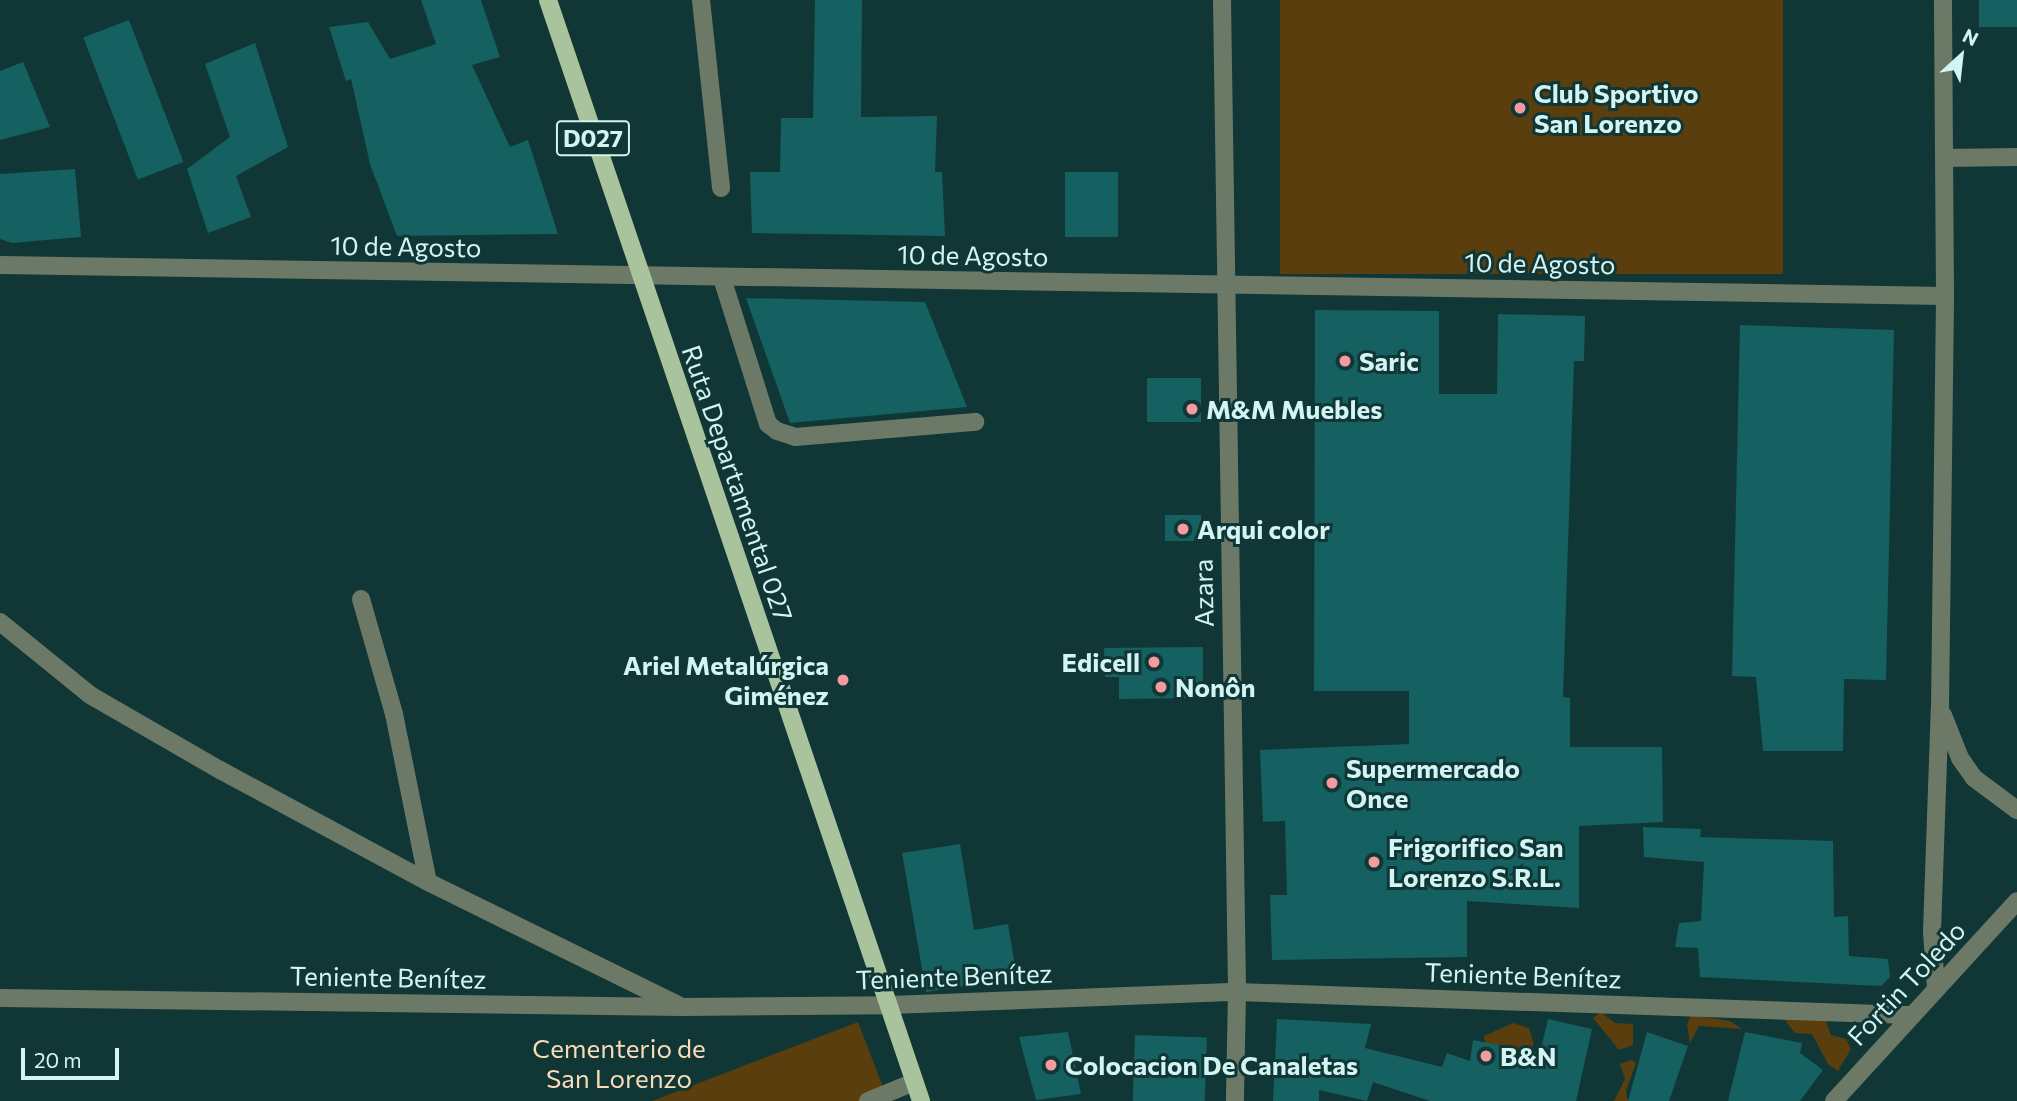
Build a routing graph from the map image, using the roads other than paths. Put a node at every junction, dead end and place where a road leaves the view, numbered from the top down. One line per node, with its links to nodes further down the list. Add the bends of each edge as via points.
1 (548, 0): 9 (main road, Ruta Departamental 027 / D027)
2 (701, 0): 7 (street)
3 (1222, 0): 11 (street, Azara)
4 (1943, 0): 6 (street)
5 (2017, 157): 6 (street)
6 (1944, 158): 12 (street)
7 (720, 188)
8 (0, 265): 9 (street, 10 de Agosto)
9 (639, 277): 10 (street, 10 de Agosto); 23 (main road, Ruta Departamental 027 / D027)
10 (722, 278): 11 (street, 10 de Agosto); 13 (street, via 768,424 777,431 795,437)
11 (1223, 285): 12 (street, 10 de Agosto); 21 (street, Azara)
12 (1945, 296): 16 (street)
13 (975, 422)
14 (361, 599): 18 (street, via 391,703)
15 (0, 622): 18 (street, via 90,695)
16 (1940, 708): 17 (street, via 1960,758 1974,778); 20 (street, via 1932,932)
17 (2017, 810)
18 (428, 882): 24 (street)
19 (2017, 901): 20 (street, Fortin Toledo)
20 (1936, 988): 25 (street, Fortin Toledo)
21 (1237, 992): 23 (street, Teniente Benítez); 25 (street, Teniente Benítez); 29 (street, Azara)
22 (0, 998): 24 (street, Teniente Benítez)
23 (891, 1005): 24 (street, Teniente Benítez); 26 (main road, Ruta Departamental 027 / D027)
24 (682, 1007)
25 (1909, 1015): 30 (street, Fortin Toledo)
26 (914, 1082): 27 (street); 28 (main road, Ruta Departamental 027 / D027)
27 (868, 1101)
28 (921, 1101)
29 (1235, 1101)
30 (1834, 1101)

